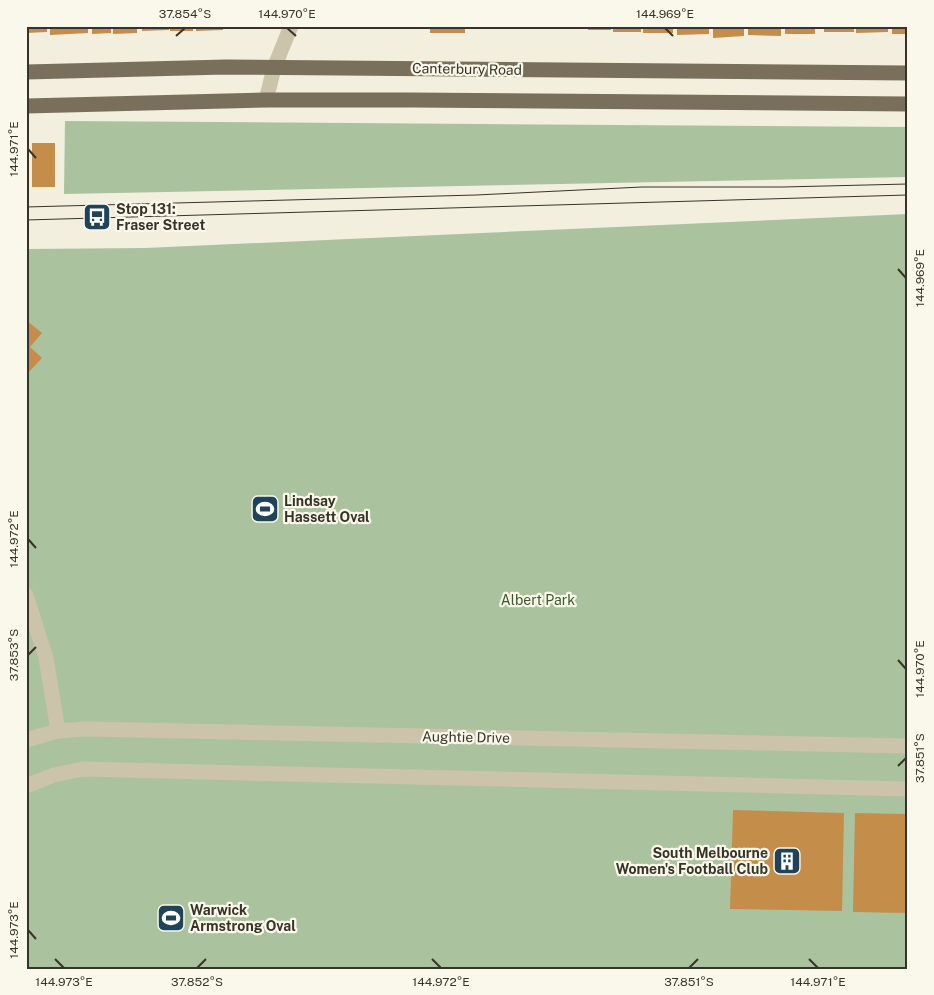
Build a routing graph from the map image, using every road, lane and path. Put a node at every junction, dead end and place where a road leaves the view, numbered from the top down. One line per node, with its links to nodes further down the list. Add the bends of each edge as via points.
1 (291, 26): 2 (street)
2 (274, 68): 3 (main road, Canterbury Road); 4 (main road, Canterbury Road); 5 (street)
3 (26, 72)
4 (908, 73)
5 (266, 100): 6 (main road); 7 (main road)
6 (908, 104)
7 (26, 106)
8 (26, 595): 9 (street, via 46,658)
9 (58, 732): 10 (street, Aughtie Drive); 11 (street, Aughtie Drive, via 109,729)
10 (26, 740)
11 (908, 746)
12 (26, 786): 13 (street, via 54,775 83,769)
13 (908, 789)

